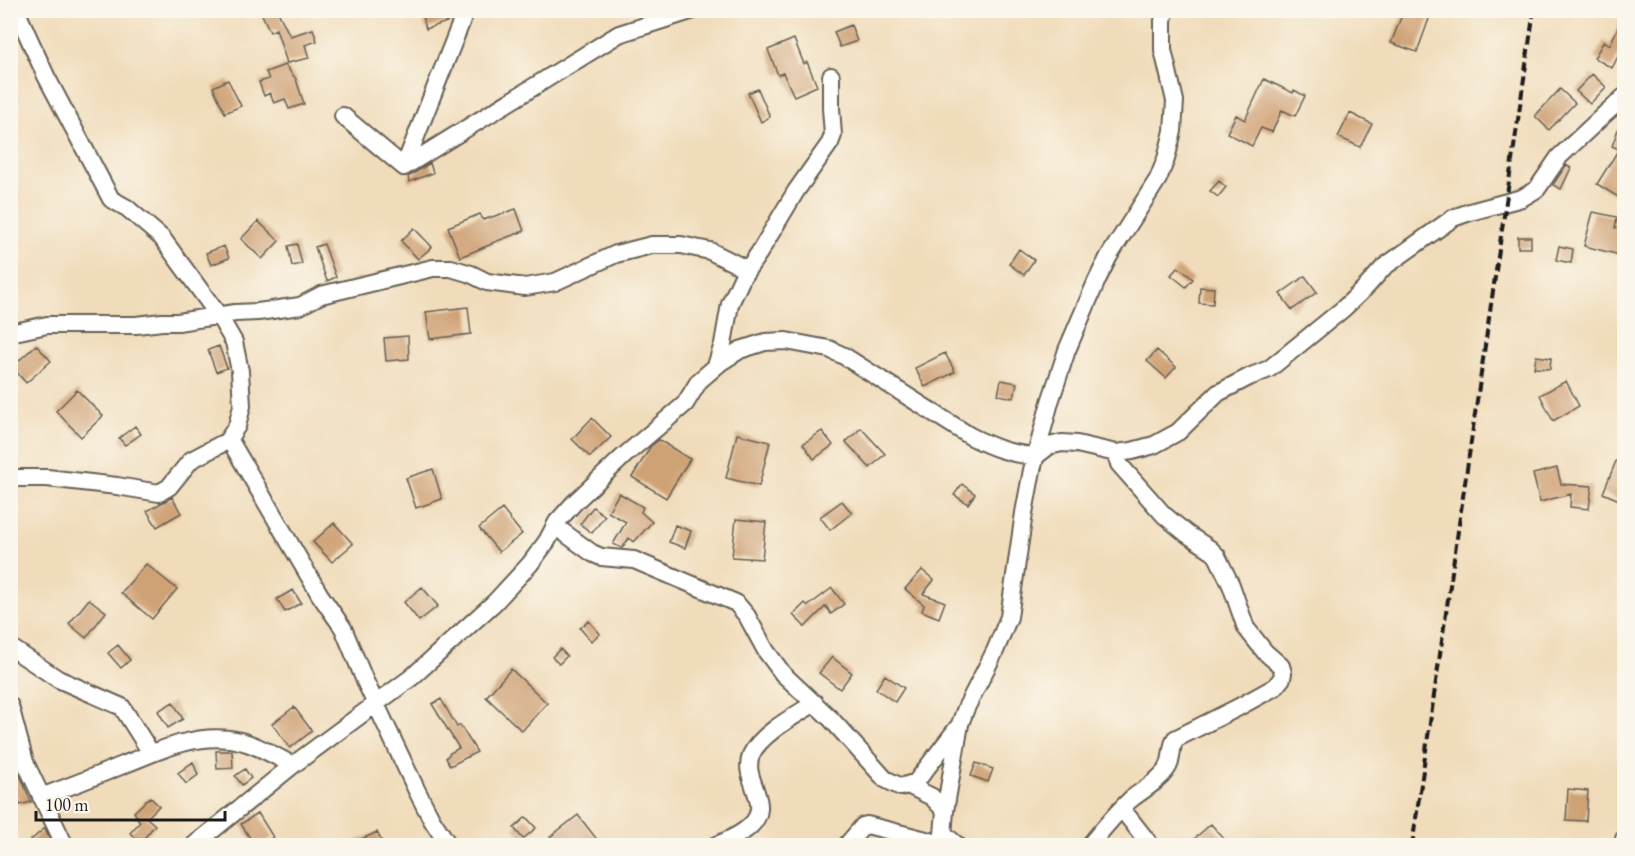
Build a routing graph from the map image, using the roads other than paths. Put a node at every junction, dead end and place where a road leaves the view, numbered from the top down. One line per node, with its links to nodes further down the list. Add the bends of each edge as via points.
1 (16, 10): 10 (street, via 111,199 162,238)
2 (466, 10): 8 (street)
3 (694, 10): 8 (street, via 619,34)
4 (1165, 10): 15 (street, via 1163,50 1175,101 1166,159 1158,179 1096,280 1067,350)
5 (831, 76): 9 (street, via 830,143)
6 (1624, 97): 14 (street, via 1559,158 1537,189 1522,198 1453,218 1384,267 1343,309 1269,369 1218,393 1178,432 1154,445)
7 (343, 116): 8 (street)
8 (404, 167)
9 (746, 269): 10 (street, via 710,251 652,245 616,254 545,284 499,285 451,268 433,268 321,295 300,306); 12 (street, via 730,304)
10 (219, 316): 11 (street, via 136,325 47,326); 13 (street, via 234,342 242,395 237,426)
11 (10, 333)
12 (716, 366): 15 (street, via 740,350 765,342 786,340 829,350 980,441 1003,451); 17 (street, via 699,381 685,404 575,502)
13 (227, 441): 16 (street, via 191,460 169,487 159,493 47,478); 20 (street, via 343,628)
14 (1116, 453): 15 (street, via 1062,443); 27 (street, via 1119,464 1164,515 1217,556 1246,628 1283,673 1275,687 1175,739 1168,769)
15 (1036, 456): 22 (street, via 1009,617)
16 (10, 478)
17 (555, 526): 19 (street, via 601,557 634,561 736,603 783,674); 20 (street, via 530,564 495,602)
18 (10, 647): 23 (street, via 58,679 122,707)
19 (815, 703): 25 (street, via 885,779 901,787); 33 (street, via 756,747 748,771 759,803 757,818)
20 (376, 704): 24 (street); 32 (street, via 417,791)
21 (10, 706): 26 (street, via 25,762)
22 (960, 724): 25 (street); 28 (street)
23 (151, 753): 24 (street, via 191,741 229,739 245,742); 26 (street)
24 (293, 765): 31 (street)
25 (910, 786): 28 (street, via 932,797)
26 (41, 797): 30 (street)
27 (1122, 809): 35 (street); 36 (street)
28 (945, 811): 29 (street)
29 (946, 842): 34 (street, via 867,825)
30 (65, 846)
31 (193, 846)
32 (449, 846)
33 (716, 846)
34 (846, 846)
35 (1089, 846)
36 (1151, 846)

